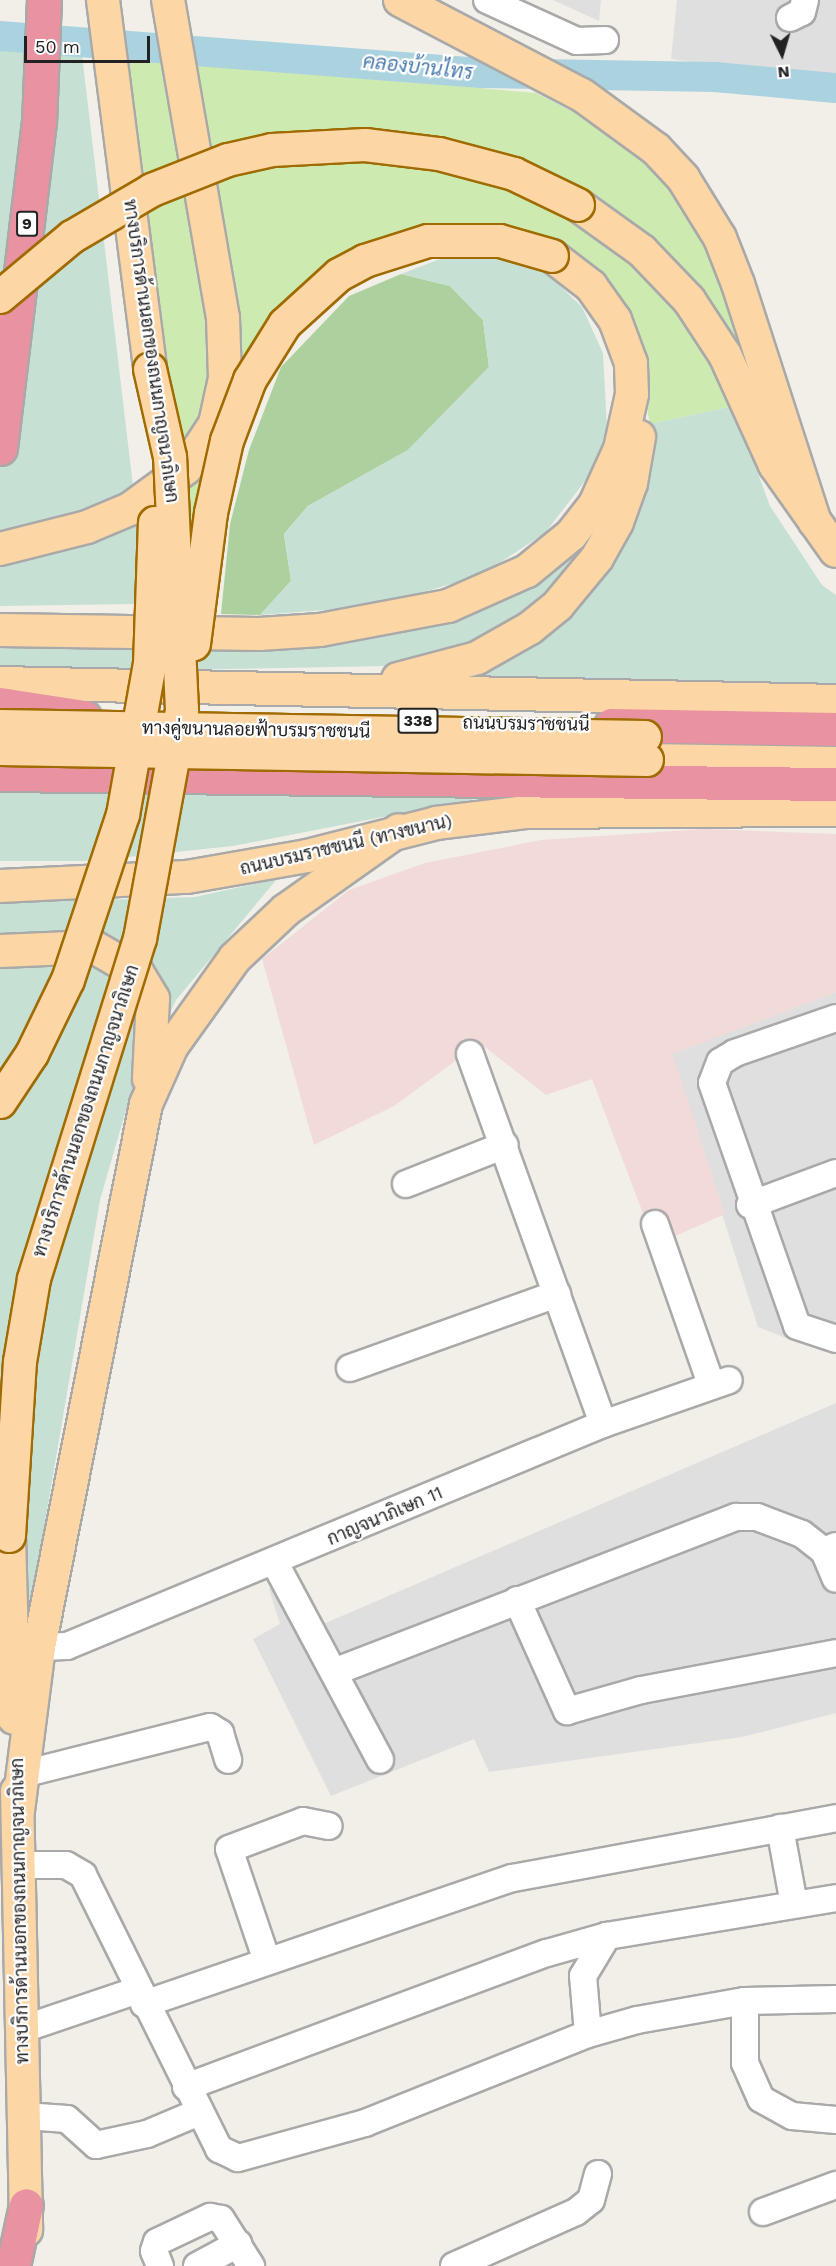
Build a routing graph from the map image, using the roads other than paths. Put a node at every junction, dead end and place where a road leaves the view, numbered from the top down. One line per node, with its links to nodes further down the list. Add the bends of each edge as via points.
1 (44, 0): 10 (highway, 9, via 39,123)
2 (103, 0): 9 (main road, ทางบริการด้านนอกของถนนกาญจนาภิเษก)
3 (168, 0): 12 (main road, via 181,98 223,318 225,378 215,424 186,468 130,509 87,527)
4 (400, 0): 11 (main road, via 612,114 683,178 720,238)
5 (487, 0): 6 (street, via 577,41)
6 (605, 40)
7 (0, 297): 11 (main road, bridge, via 72,237 152,190 228,160 272,150 365,145 439,154 514,174 578,205 642,251 689,300 725,355 775,465)
8 (631, 363): 14 (main road, via 627,426 595,504 552,553 492,590 395,620 320,630 259,634); 16 (main road, via 639,417 631,483 609,538 571,591 530,628 477,658 428,674); 19 (main road, bridge, via 605,304 552,256 467,238 417,244 339,275 285,324 250,380 227,441)
9 (150, 369): 19 (main road, ทางบริการด้านนอกของถนนกาญจนาภิเษก, bridge, via 171,469); 35 (main road, bridge, via 155,607 135,763 103,885 68,980 32,1054)
10 (0, 448)
11 (815, 522): 13 (main road)
12 (0, 549)
13 (836, 551)
14 (0, 630)
15 (0, 683): 16 (main road, 338)
16 (320, 690): 17 (main road, 338)
17 (836, 701)
18 (0, 704): 21 (highway)
19 (182, 710): 56 (main road, ทางบริการด้านนอกของถนนกาญจนาภิเษก, bridge, via 140,939 34,1279 20,1362 9,1536)
20 (0, 716): 21 (highway, ถนนบรมราชชนนี / 338)
21 (84, 717): 23 (highway, ถนนบรมราชชนนี / 338)
22 (0, 726): 24 (main road, ทางคู่ขนานลอยฟ้าบรมราชชนนี / 338, bridge)
23 (836, 729)
24 (836, 741)
25 (0, 749): 26 (main road, ทางคู่ขนานลอยฟ้าบรมราชชนนี / 338, bridge)
26 (836, 763)
27 (0, 774): 28 (highway)
28 (836, 784)
29 (836, 810): 30 (main road, ถนนบรมราชชนนี (ทางขนาน), via 571,809)
30 (399, 830): 31 (main road, ถนนบรมราชชนนี (ทางขนาน), via 307,856 187,877); 36 (main road, via 286,910 235,958 172,1046)
31 (0, 886)
32 (0, 951): 36 (main road, via 94,946 137,972 150,992 154,1017)
33 (836, 1018): 40 (street, via 735,1053 715,1072 713,1096)
34 (470, 1054): 37 (street)
35 (0, 1102)
36 (147, 1104): 50 (main road)
37 (505, 1146): 39 (street); 42 (street)
38 (836, 1173): 40 (street)
39 (406, 1184)
40 (750, 1205): 43 (street, via 796,1326)
41 (655, 1224): 45 (street, กาญจนาภิเษก 11, via 720,1382)
42 (557, 1294): 44 (street); 45 (street)
43 (836, 1339)
44 (350, 1368)
45 (603, 1424): 47 (street, กาญจนาภิเษก 11)
46 (830, 1549): 48 (street); 49 (street, via 757,1517 736,1517)
47 (275, 1563): 50 (street, กาญจนาภิเษก 11, via 67,1646); 52 (street)
48 (836, 1580)
49 (517, 1600): 51 (street, via 567,1711 641,1690); 52 (street)
50 (39, 1647): 55 (main road)
51 (836, 1653)
52 (334, 1672): 54 (street)
53 (228, 1760): 55 (street, via 220,1733 210,1727)
54 (380, 1760)
55 (23, 1774): 56 (main road)
56 (18, 1811): 60 (main road, ทางบริการด้านนอกของถนนกาญจนาภิเษก)
57 (836, 1818): 59 (street)
58 (329, 1826): 64 (street, via 303,1821 229,1849)
59 (780, 1828): 62 (street); 64 (street, via 513,1878)
60 (21, 1865): 65 (street, via 66,1865 83,1875); 68 (main road, ทางบริการด้านนอกของถนนกาญจนาภิเษก)
61 (836, 1898): 62 (street)
62 (794, 1904): 63 (street)
63 (607, 1936): 69 (street, via 583,1976); 70 (street, via 547,1953)
64 (267, 1961): 65 (street)
65 (141, 1997): 68 (street); 70 (street)
66 (836, 1999): 67 (street)
67 (745, 2001): 69 (street); 73 (street, via 745,2063 760,2099 792,2116)
68 (23, 2029): 72 (main road, ทางบริการด้านนอกของถนนกาญจนาภิเษก)
69 (588, 2034): 71 (street, via 365,2123 244,2156 219,2148)
70 (186, 2087): 71 (street)
71 (199, 2112): 72 (street, via 147,2134 96,2145 67,2119)
72 (25, 2116): 76 (main road, ทางบริการด้านนอกของถนนกาญจนาภิเษก)
73 (836, 2120)
74 (598, 2174): 84 (street, via 591,2200 576,2212)
75 (836, 2185): 77 (street)
76 (26, 2205): 79 (highway); 80 (main road, ทางบริการด้านนอกของถนนกาญจนาภิเษก)
77 (763, 2212)
78 (238, 2244): 81 (street, via 221,2219 210,2217 157,2242 154,2251); 82 (street); 83 (street)
79 (13, 2266)
80 (27, 2266)
81 (160, 2266)
82 (197, 2266)
83 (251, 2266)
84 (454, 2266)

